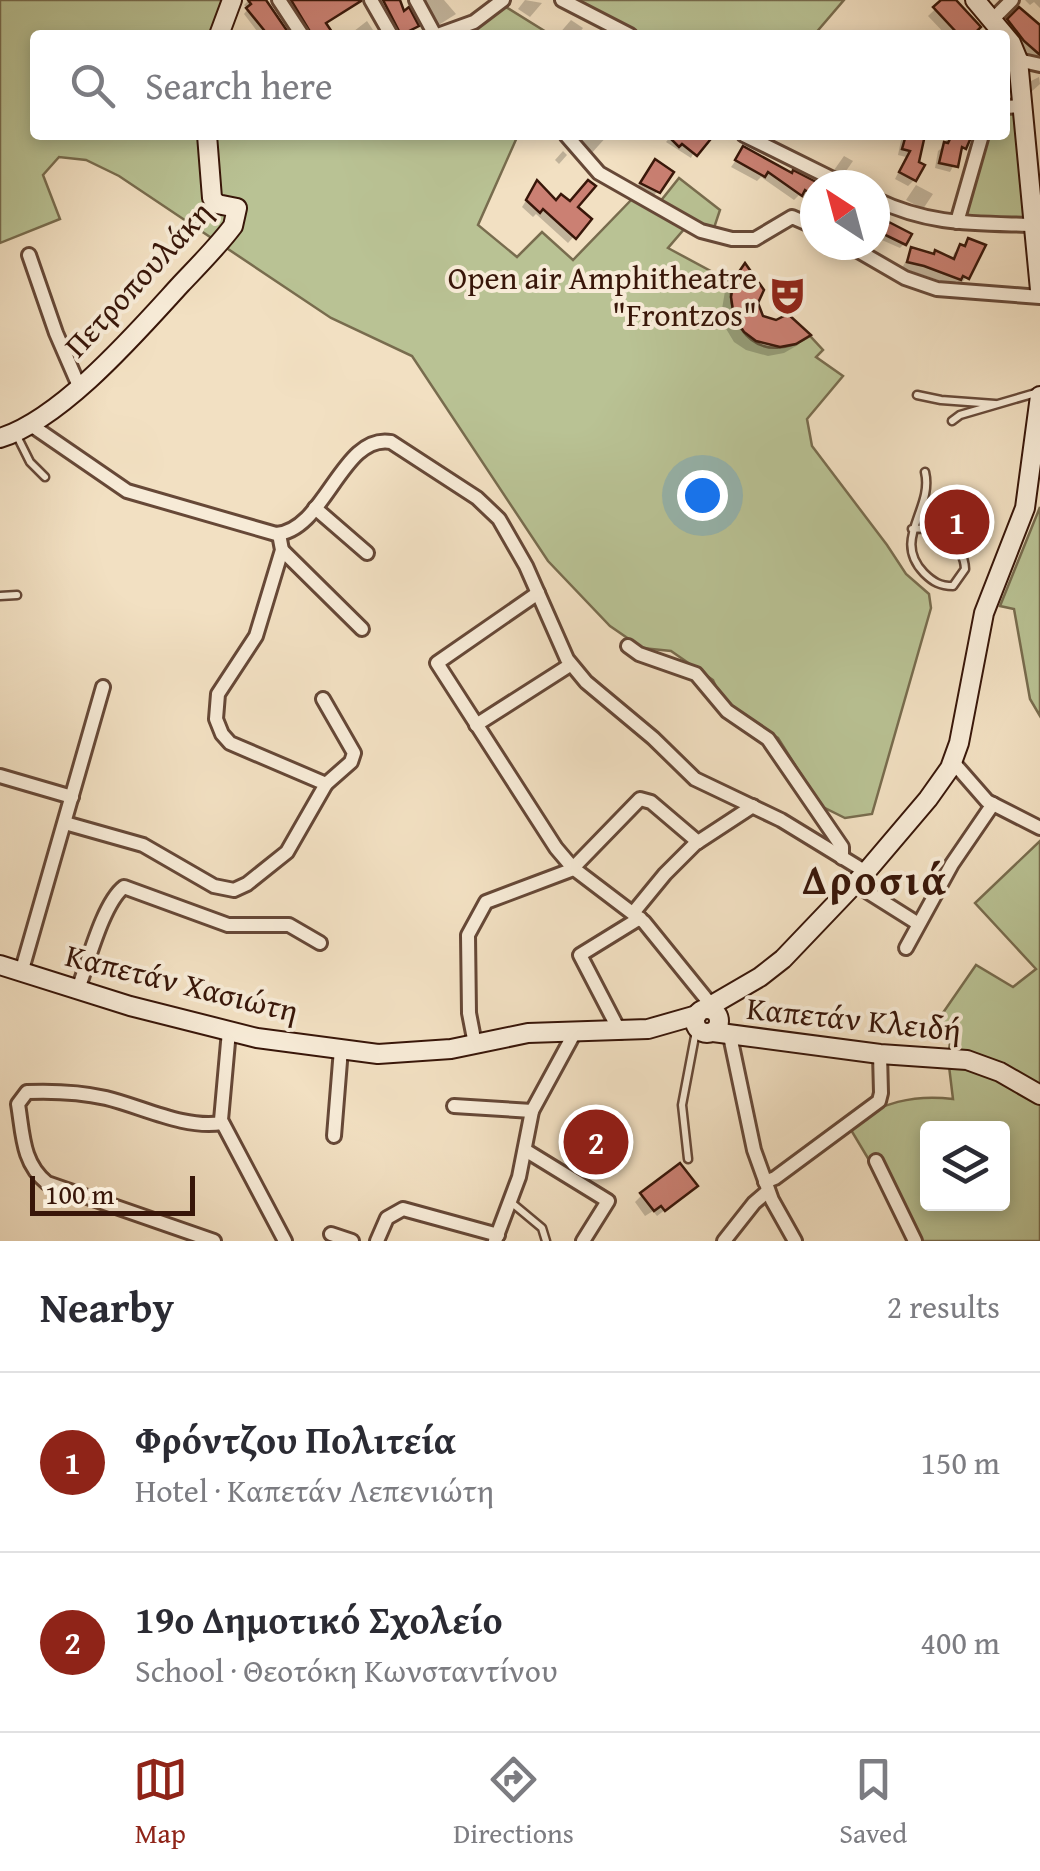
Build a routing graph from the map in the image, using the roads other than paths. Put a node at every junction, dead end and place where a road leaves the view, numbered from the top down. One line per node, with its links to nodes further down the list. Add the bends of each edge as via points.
1 (232, 0): 10 (street)
2 (279, 0): 11 (street)
3 (371, 0): 12 (street)
4 (416, 0): 13 (street)
5 (503, 0): 14 (street)
6 (562, 0): 15 (street)
7 (975, 0): 9 (street)
8 (1012, 0): 9 (street)
9 (992, 20): 16 (street)
10 (222, 30)
11 (299, 30)
12 (388, 30)
13 (434, 30)
14 (451, 30)
15 (620, 30)
16 (1000, 30)
17 (1010, 42): 18 (street)
18 (1018, 60): 19 (street); 20 (street)
19 (1040, 65)
20 (1014, 106): 29 (street)
21 (208, 140): 33 (street, Πετροπουλάκη, via 212,198 237,208 235,223)
22 (570, 140): 27 (street, via 599,173 701,230 755,239 792,216)
23 (754, 140): 25 (street)
24 (981, 140): 28 (street)
25 (815, 170)
26 (890, 206): 28 (street)
27 (800, 220)
28 (958, 222): 29 (street)
29 (1035, 225): 32 (street)
30 (30, 255): 33 (street)
31 (874, 260): 32 (street, via 937,289)
32 (1040, 294)
33 (79, 386): 38 (street, Πετροπουλάκη)
34 (1040, 394): 36 (lane); 55 (street, via 1025,508 984,613)
35 (917, 395): 36 (lane)
36 (1003, 404): 37 (lane)
37 (952, 421)
38 (16, 432): 40 (lane); 43 (street, via 127,491)
39 (925, 472): 42 (lane, via 927,489)
40 (46, 478)
41 (315, 508): 43 (street); 45 (street); 46 (street, via 358,454 388,441 494,512)
42 (912, 529): 42 (lane, via 911,550 921,570 953,586 965,562 956,548 934,531)
43 (280, 534): 44 (street)
44 (282, 550): 49 (street); 57 (street, via 256,636 218,694 216,719 230,744)
45 (367, 553)
46 (538, 593): 51 (street); 54 (street, via 439,659)
47 (18, 595): 48 (lane)
48 (0, 596)
49 (362, 628)
50 (628, 646): 64 (street, via 696,674 727,712 768,740 842,846)
51 (570, 664): 54 (street); 60 (street, via 695,780)
52 (103, 687): 58 (street)
53 (323, 699): 57 (street, via 354,754)
54 (476, 725): 65 (street)
55 (953, 762): 59 (street); 66 (street)
56 (0, 776): 58 (street)
57 (326, 784): 61 (street, via 288,852 234,890 214,886 143,844)
58 (72, 796): 61 (street)
59 (992, 804): 62 (street); 68 (street)
60 (753, 806): 63 (street); 64 (street)
61 (64, 822): 72 (street)
62 (1040, 828)
63 (698, 842): 65 (street, via 640,799); 67 (street)
64 (842, 858): 66 (street)
65 (574, 868): 67 (street); 78 (street, via 490,900 470,926)
66 (861, 878): 68 (street); 74 (street)
67 (636, 916): 74 (street); 77 (street, via 580,955)
68 (917, 923): 70 (street)
69 (320, 943): 73 (street, via 289,925 228,925 124,887)
70 (906, 948)
71 (0, 965): 72 (street, Καπετάν Χασιώτη)
72 (21, 972): 73 (street, Καπετάν Χασιώτη)
73 (78, 989): 75 (street, Καπετάν Χασιώτη)
74 (711, 1020): 77 (street, Καπετάν Χασιώτη); 80 (street, Καπετάν Κλειδή); 87 (lane, via 682,1104); 89 (street)
75 (229, 1032): 79 (street, Καπετάν Χασιώτη); 84 (street)
76 (575, 1032): 77 (street, Καπετάν Χασιώτη); 78 (street, Καπετάν Χασιώτη); 83 (street)
77 (620, 1032)
78 (475, 1044): 79 (street, Καπετάν Χασιώτη, via 410,1054)
79 (341, 1049): 85 (street)
80 (880, 1054): 81 (street, Καπετάν Κλειδή, via 974,1062); 89 (street, via 878,1100)
81 (1040, 1095)
82 (454, 1106): 83 (street)
83 (532, 1111): 86 (street)
84 (222, 1123): 93 (street, via 203,1125 63,1091 27,1092 18,1104 27,1158 47,1183); 94 (street)
85 (334, 1136)
86 (525, 1150): 90 (street); 98 (street, via 608,1201)
87 (688, 1160)
88 (876, 1161): 101 (street)
89 (767, 1187): 99 (street); 100 (street)
90 (510, 1202): 92 (street); 97 (lane, via 542,1228)
91 (331, 1234): 95 (street)
92 (497, 1238): 96 (street, via 403,1209 387,1218)
93 (214, 1241)
94 (286, 1241)
95 (352, 1241)
96 (377, 1241)
97 (546, 1241)
98 (583, 1241)
99 (724, 1241)
100 (795, 1241)
101 (915, 1241)

